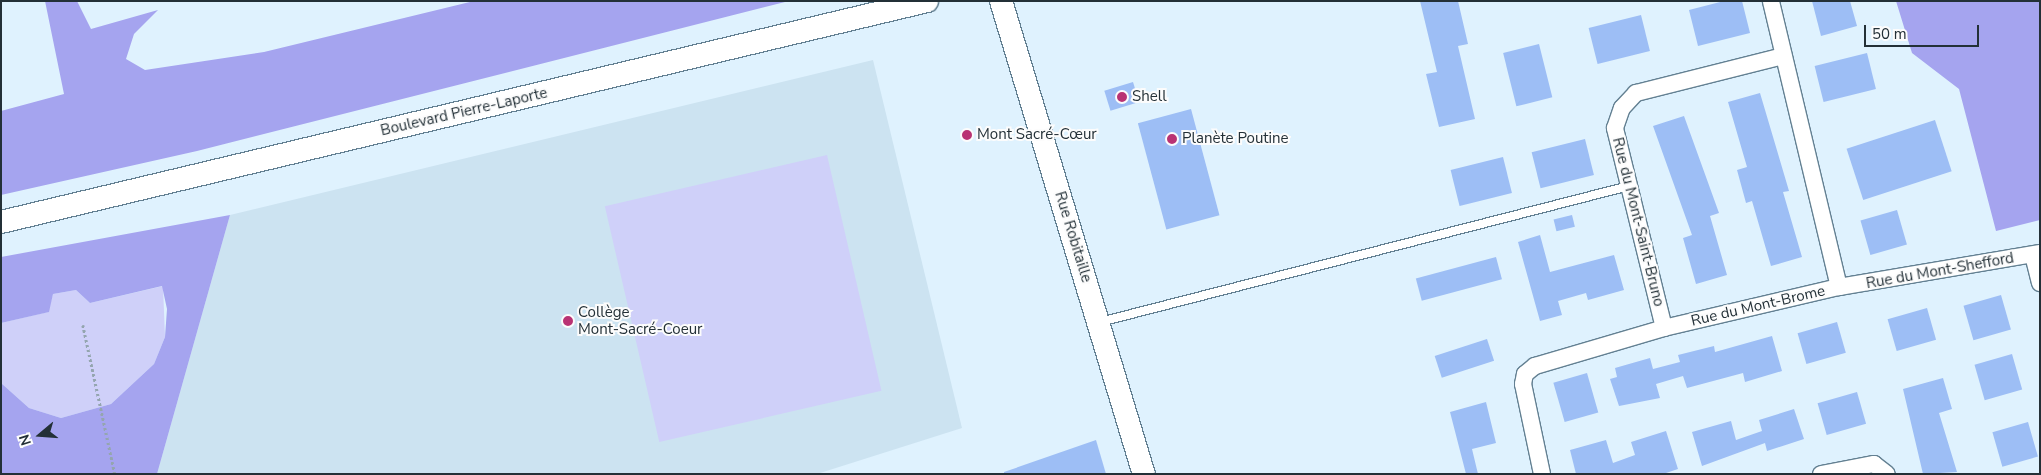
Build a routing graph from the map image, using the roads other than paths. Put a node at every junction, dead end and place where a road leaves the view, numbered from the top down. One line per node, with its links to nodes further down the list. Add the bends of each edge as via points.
1 (926, 1): 6 (main road, Boulevard Pierre-Laporte)
2 (1001, 1): 10 (main road, Rue Robitaille)
3 (1771, 1): 4 (street, Rue du Mont-Brome)
4 (1783, 56): 5 (street, Rue du Mont-Saint-Bruno, via 1636,94 1622,108 1616,128); 9 (street, Rue du Mont-Brome)
5 (1629, 186): 10 (lane); 11 (street, Rue du Mont-Saint-Bruno)
6 (1, 222)
7 (2036, 254): 8 (street); 9 (street, Rue du Mont-Shefford)
8 (2040, 283)
9 (1839, 287): 11 (street, Rue du Mont-Brome)
10 (1098, 322): 12 (main road, Rue Robitaille)
11 (1664, 328): 13 (street, Rue du Mont-Brome, via 1551,358 1525,374 1524,398)
12 (1144, 474)
13 (1542, 474)
14 (1821, 474): 15 (street, via 1874,464)
15 (1887, 474)

